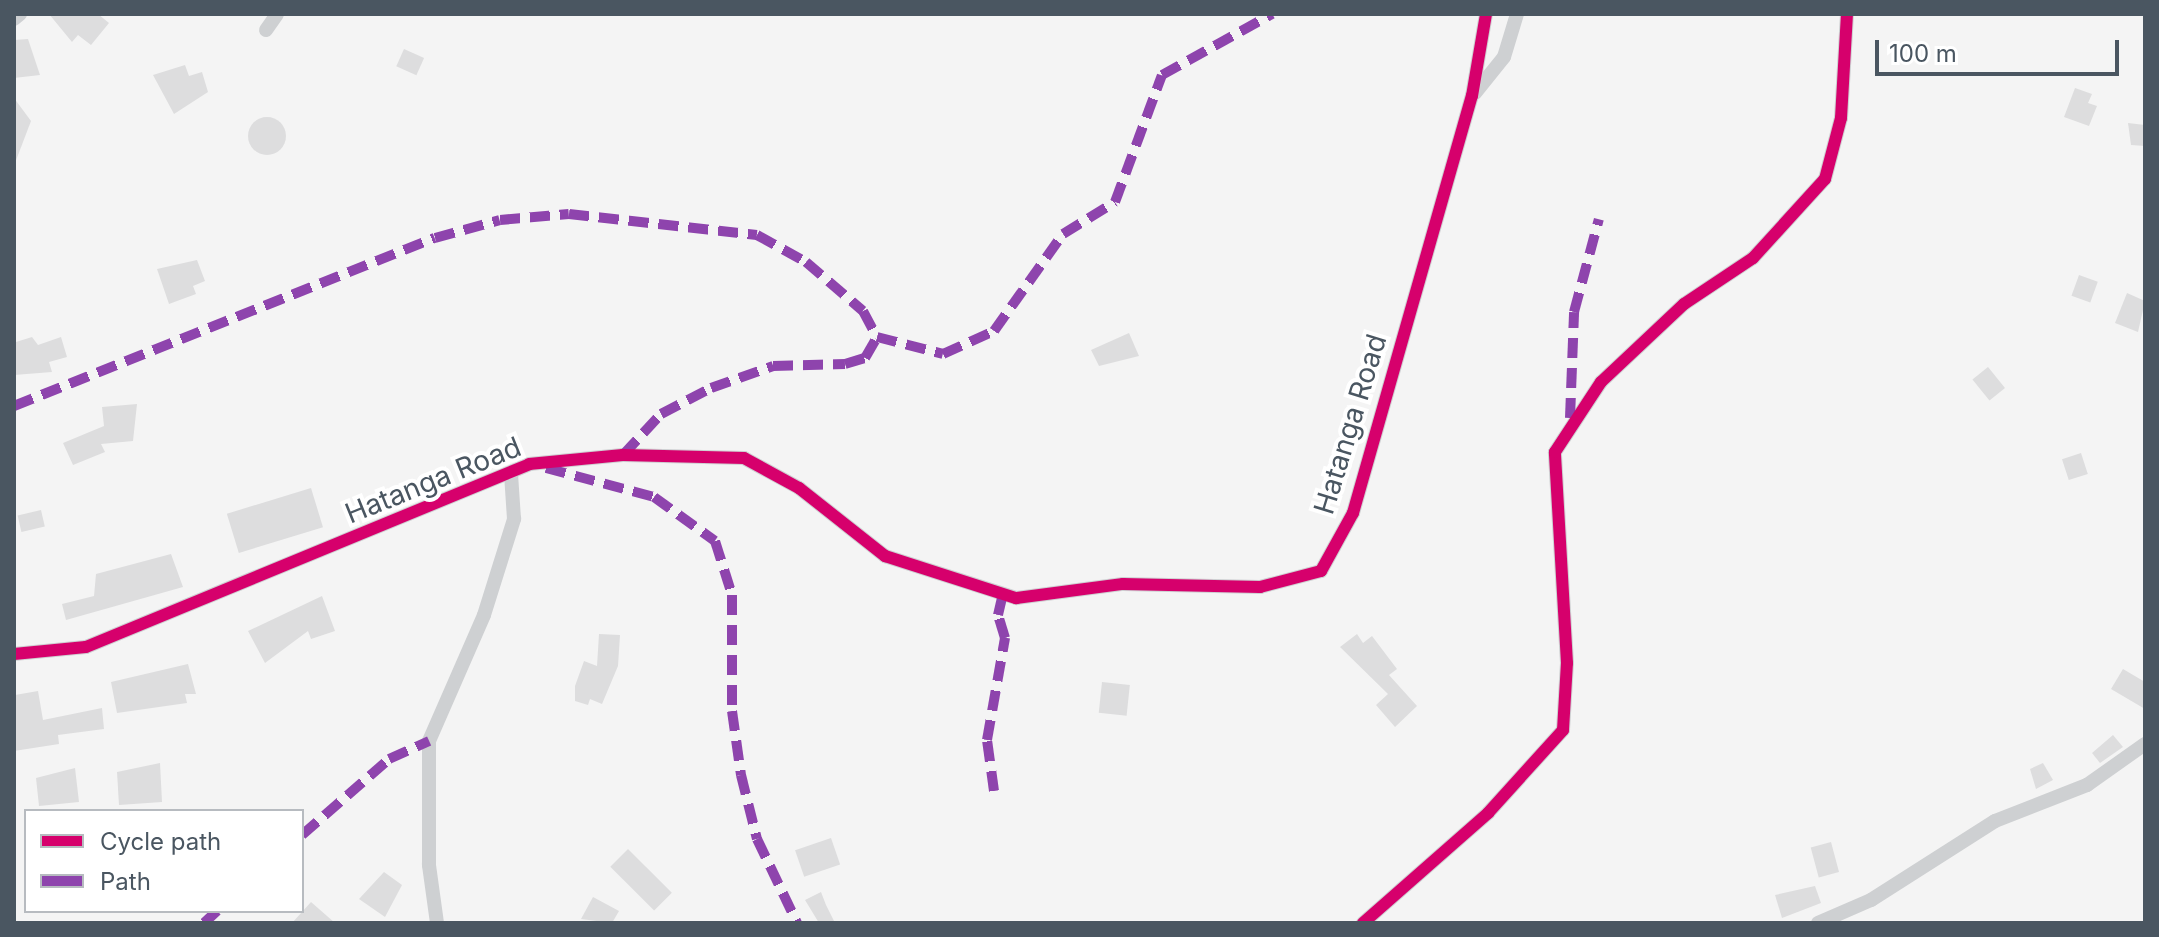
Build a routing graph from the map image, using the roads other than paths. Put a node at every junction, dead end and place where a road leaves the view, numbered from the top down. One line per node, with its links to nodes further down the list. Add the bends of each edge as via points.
1 (20, 14): 6 (street)
2 (277, 14): 7 (street)
3 (1486, 14): 8 (street, Hatanga Road)
4 (1517, 14): 8 (street, via 1504,57)
5 (1847, 14): 13 (street, via 1841,118 1825,179 1753,258 1684,304 1601,382 1555,452 1567,663 1563,730 1488,813)
6 (14, 19)
7 (266, 30)
8 (1472, 96): 9 (street, Hatanga Road, via 1353,513 1321,571 1260,587 1123,584 1016,598 885,556 799,488 744,458 623,455 529,464)
9 (511, 474): 10 (street, Hatanga Road, via 86,647); 12 (street, via 514,519 484,615 429,741 429,865)
10 (14, 654)
11 (2145, 744): 14 (street, via 2087,785 1995,821 1871,900)
12 (437, 923)
13 (1363, 923)
14 (1818, 923)

